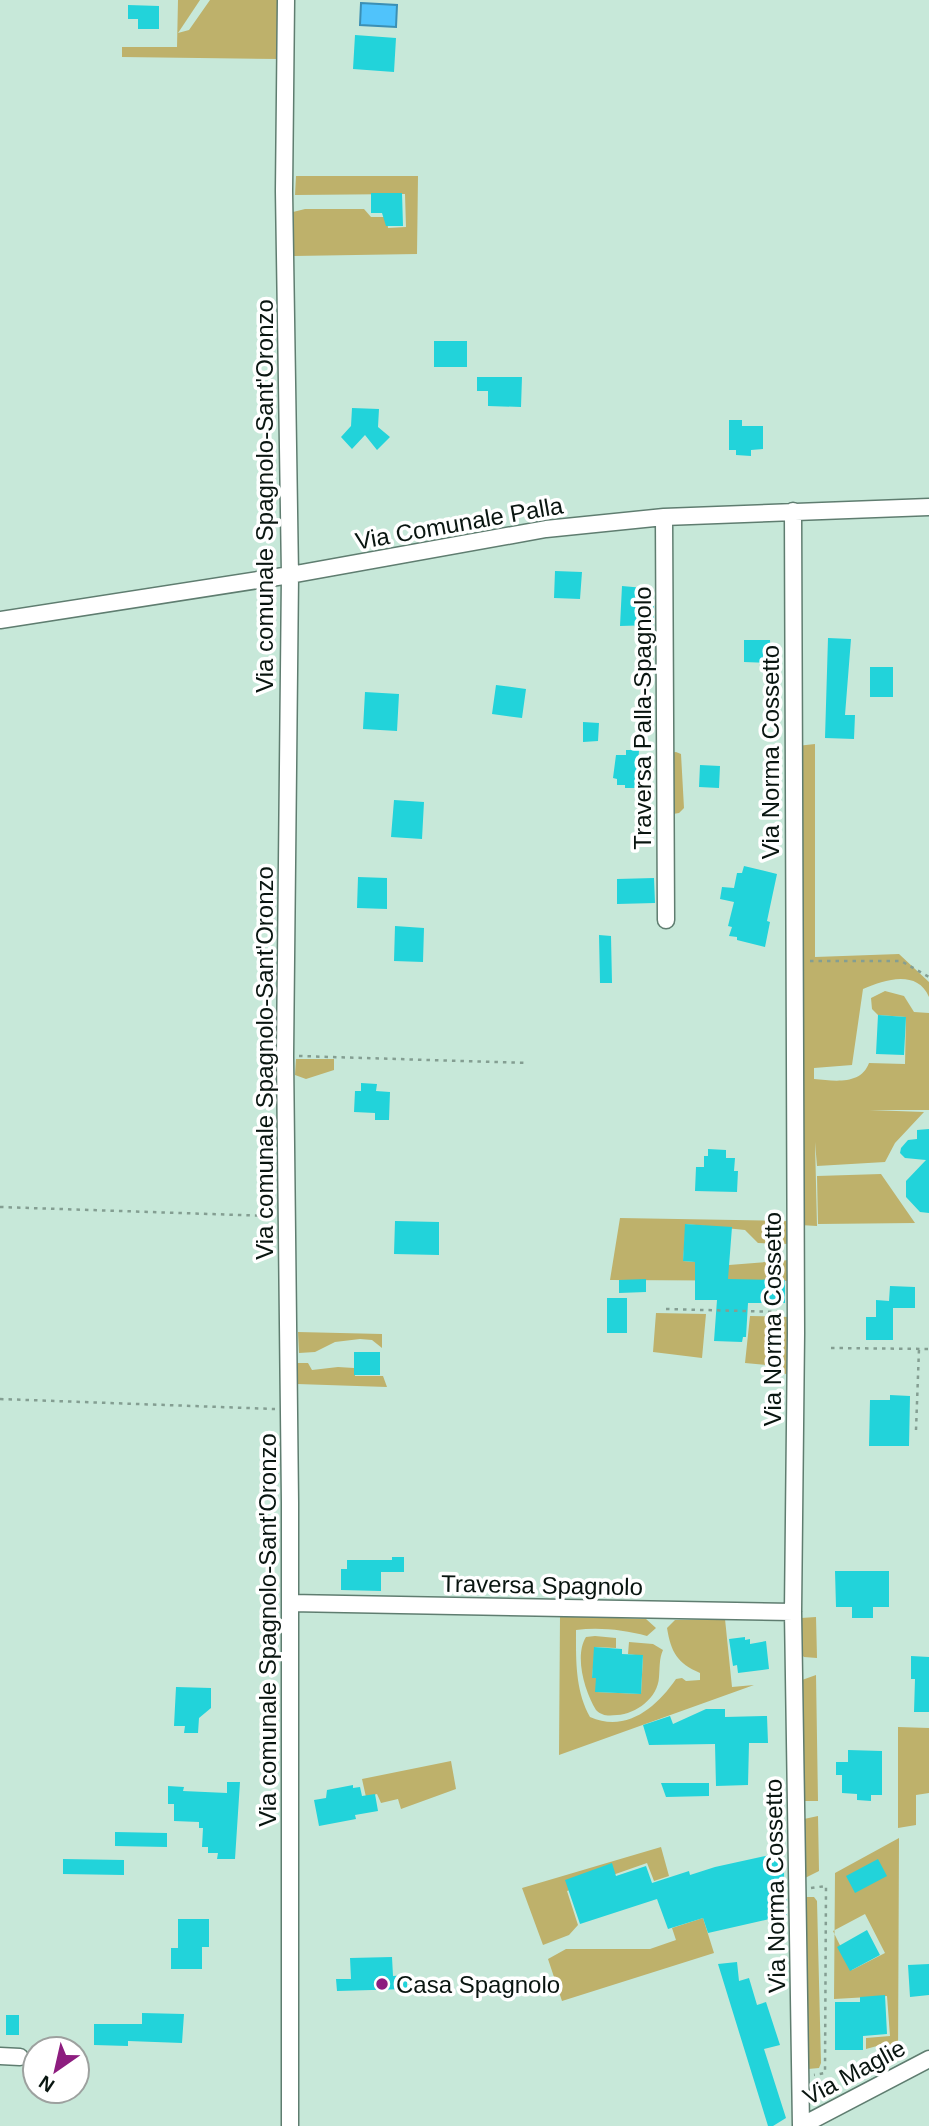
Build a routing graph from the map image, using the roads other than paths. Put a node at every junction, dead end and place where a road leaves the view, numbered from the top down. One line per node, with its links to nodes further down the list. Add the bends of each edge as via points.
1 (286, 0): 5 (street, Via comunale Spagnolo-Sant'Oronzo)
2 (929, 506): 3 (street, Via Comunale Palla)
3 (793, 511): 4 (street, Via Comunale Palla); 9 (street, Via Norma Cossetto)
4 (664, 517): 5 (street, Via Comunale Palla, via 546,528); 7 (street, Traversa Palla-Spagnolo)
5 (290, 575): 6 (street, Via Comunale Palla); 8 (street, Via comunale Spagnolo-Sant'Oronzo, via 285,1056)
6 (0, 620)
7 (666, 920)
8 (290, 1603): 9 (street, Traversa Spagnolo); 13 (street, Via comunale Spagnolo-Sant'Oronzo)
9 (793, 1612): 14 (street, Via Norma Cossetto)
10 (0, 2056): 11 (street)
11 (20, 2057)
12 (929, 2059): 14 (street, Via Maglie)
13 (290, 2126)
14 (801, 2126)

